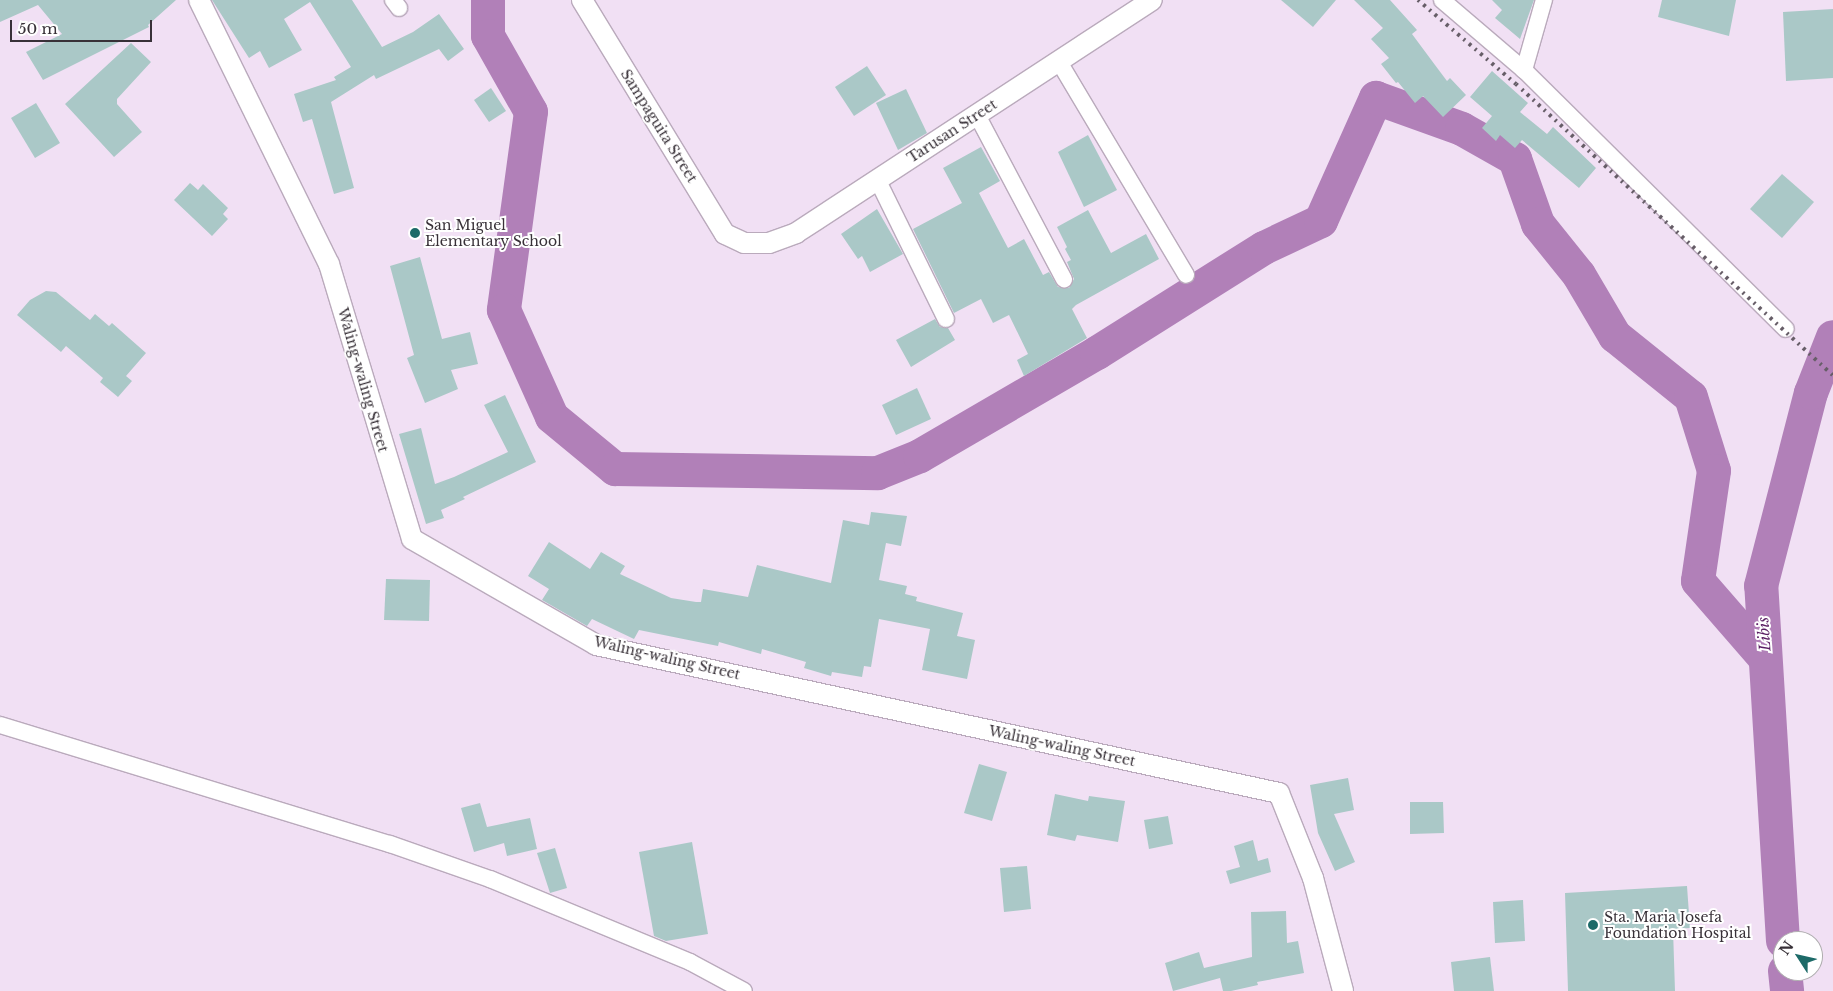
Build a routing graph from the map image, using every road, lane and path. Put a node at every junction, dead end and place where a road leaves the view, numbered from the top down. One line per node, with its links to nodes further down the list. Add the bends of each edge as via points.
1 (199, 0): 17 (street, Waling-waling Street, via 330,264 412,539 596,644 1279,793 1313,878)
2 (582, 0): 10 (street, Sampaguita Street, via 725,234)
3 (1152, 0): 6 (street, Tarusan Street)
4 (1442, 0): 7 (street)
5 (1544, 0): 7 (street)
6 (1058, 60): 8 (street, Tarusan Street); 11 (street)
7 (1524, 70): 14 (street)
8 (977, 115): 9 (street, Tarusan Street); 12 (street)
9 (877, 179): 10 (street, Tarusan Street, via 796,233 769,242); 13 (street)
10 (744, 243)
11 (1186, 275)
12 (1064, 279)
13 (946, 319)
14 (1786, 329)
15 (0, 725): 16 (street, via 390,844 490,879 690,962)
16 (744, 991)
17 (1343, 991)

